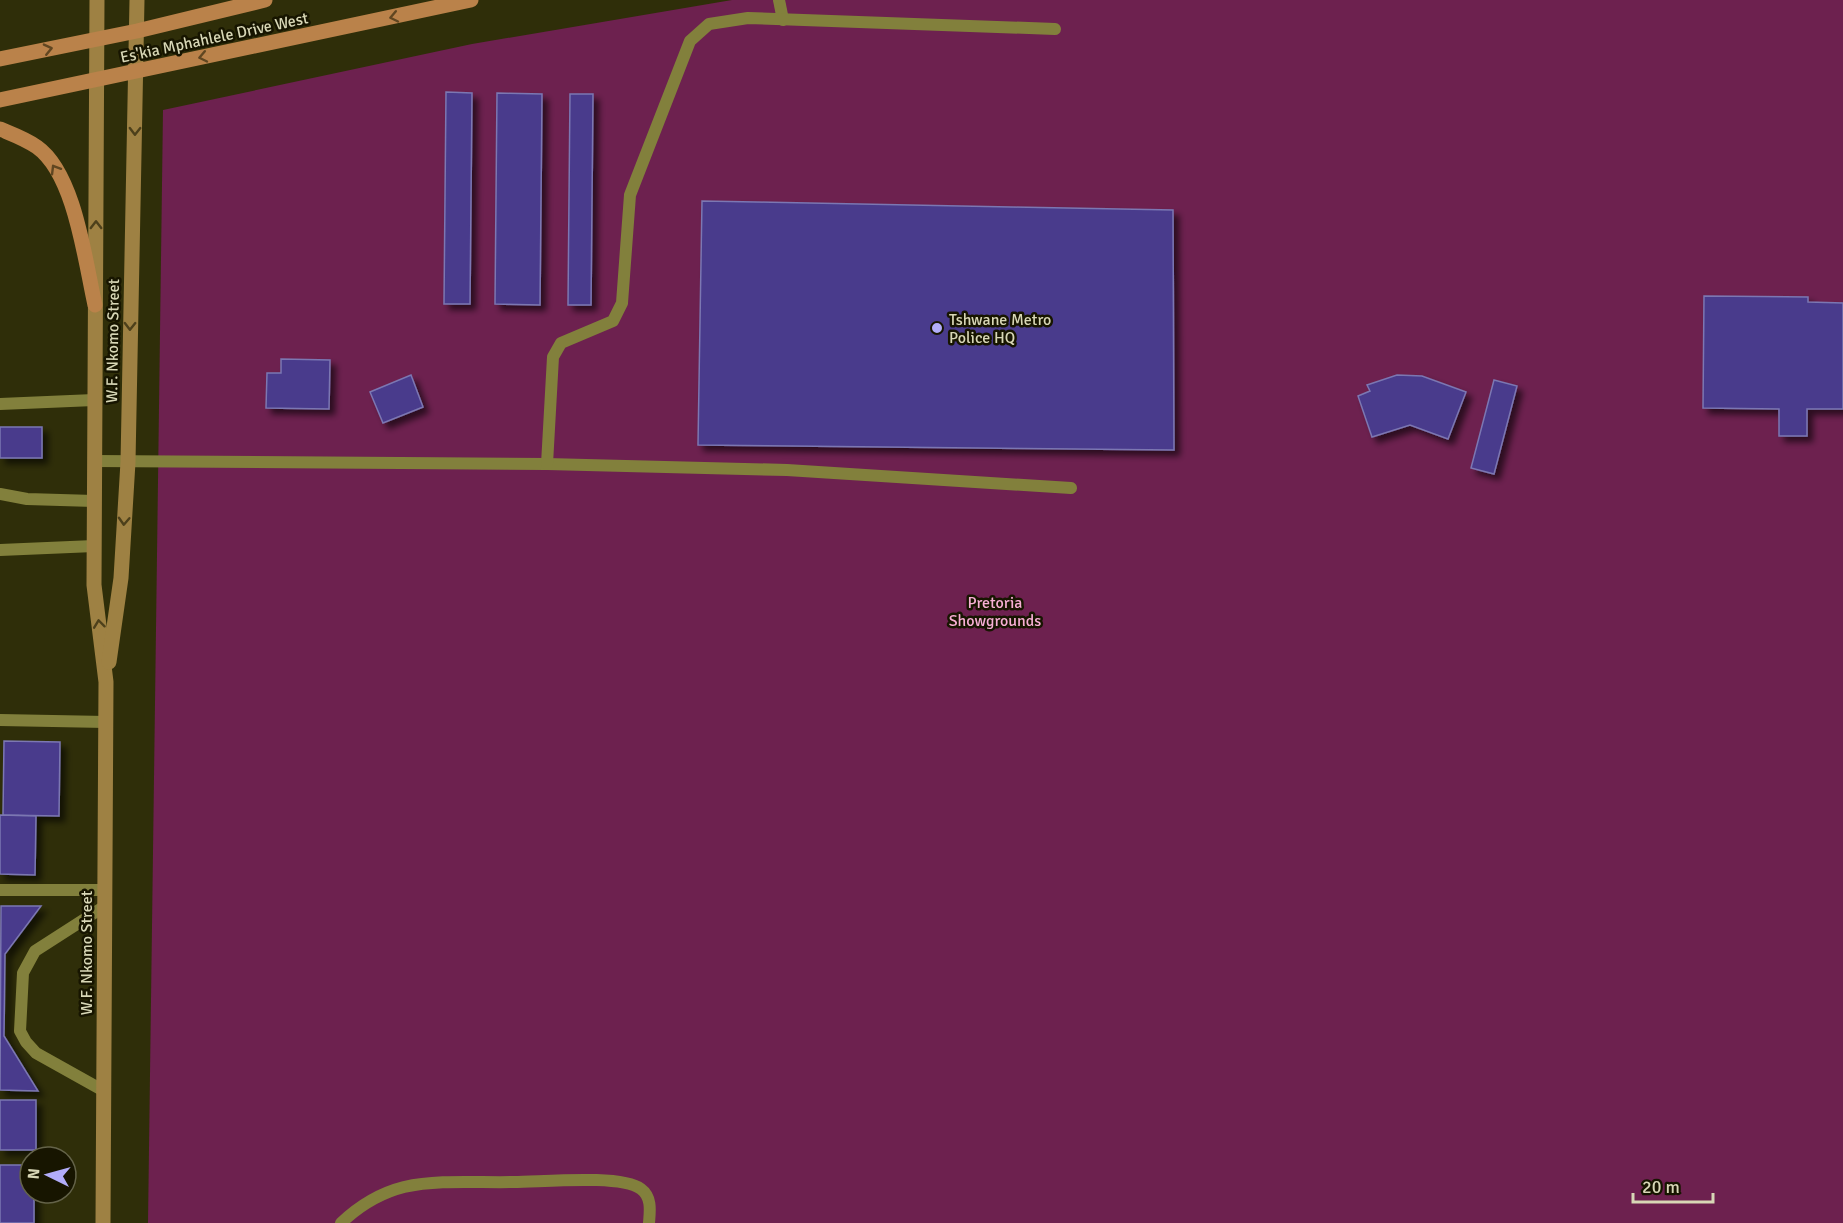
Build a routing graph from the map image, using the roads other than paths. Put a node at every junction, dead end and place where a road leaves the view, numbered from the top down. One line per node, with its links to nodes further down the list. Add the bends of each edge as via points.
1 (97, 0): 9 (main road, W.F. Nkomo Street)
2 (137, 0): 8 (main road, W.F. Nkomo Street)
3 (265, 0): 8 (main road)
4 (471, 0): 11 (main road, Es'kia Mphahlele Drive West, one-way to 11)
5 (778, 0): 6 (lane)
6 (783, 20): 7 (lane); 20 (lane, via 748,18 709,24 690,41 630,195 621,303 613,321 561,343 553,357)
7 (1054, 29)
8 (137, 31): 9 (main road); 11 (main road, W.F. Nkomo Street)
9 (97, 39): 10 (main road, one-way to 9); 12 (main road, W.F. Nkomo Street)
10 (0, 59)
11 (136, 73): 12 (main road, Es'kia Mphahlele Drive West); 19 (main road, W.F. Nkomo Street, one-way to 19)
12 (96, 81): 13 (main road, Es'kia Mphahlele Drive West); 15 (main road, W.F. Nkomo Street, one-way to 12)
13 (0, 100)
14 (0, 129): 15 (main road, one-way to 14, via 72,204 58,172 38,147)
15 (95, 305): 16 (main road, W.F. Nkomo Street)
16 (94, 400): 17 (lane); 18 (main road, W.F. Nkomo Street)
17 (0, 404)
18 (94, 460): 19 (lane); 23 (main road, W.F. Nkomo Street)
19 (128, 462): 20 (lane); 26 (main road, W.F. Nkomo Street, one-way to 26, via 121,578)
20 (547, 464): 21 (lane, via 787,470)
21 (1071, 488)
22 (0, 494): 23 (lane)
23 (94, 501): 24 (main road, W.F. Nkomo Street)
24 (94, 546): 25 (lane); 26 (main road, W.F. Nkomo Street, one-way to 24, via 94,585)
25 (0, 550)
26 (106, 682): 28 (main road, W.F. Nkomo Street)
27 (0, 720): 28 (lane)
28 (106, 722): 30 (main road, W.F. Nkomo Street)
29 (0, 890): 30 (lane)
30 (105, 898): 31 (main road, W.F. Nkomo Street); 31 (lane, via 35,951 23,973 20,1030 36,1053)
31 (104, 1092): 32 (main road, W.F. Nkomo Street)
32 (103, 1223)
33 (341, 1223): 34 (lane, via 364,1204 405,1187 442,1182 590,1179 641,1189 648,1198)
34 (649, 1223)

